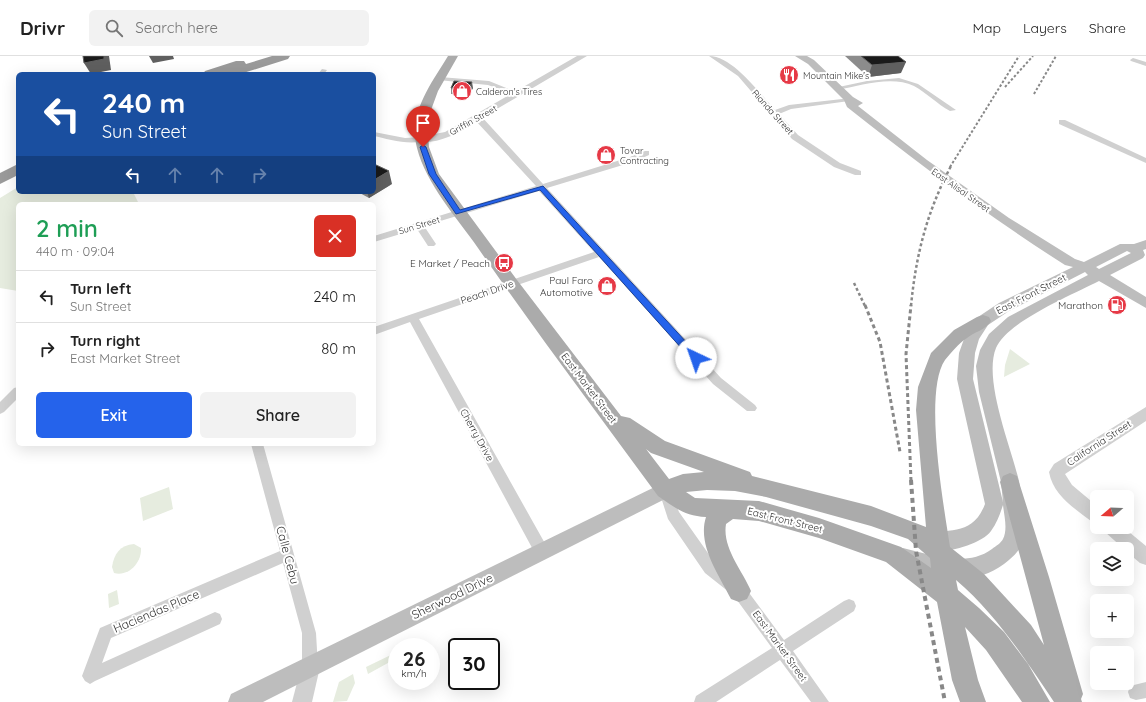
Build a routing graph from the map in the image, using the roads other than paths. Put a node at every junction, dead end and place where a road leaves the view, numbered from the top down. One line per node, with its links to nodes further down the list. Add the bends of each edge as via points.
1 (258, 56): 10 (highway)
2 (263, 56): 10 (highway)
3 (453, 56): 14 (main road, East Market Street)
4 (583, 56): 16 (street, Griffin Street)
5 (712, 56): 19 (street, Rianda Street, via 740,75)
6 (800, 56): 8 (main road, East Alisal Street)
7 (283, 57): 13 (highway)
8 (810, 59): 15 (main road, East Alisal Street)
9 (1133, 60): 11 (street)
10 (246, 62): 12 (highway)
11 (1146, 64)
12 (216, 72)
13 (234, 72)
14 (440, 79): 16 (street, via 489,83); 23 (main road, East Market Street, via 426,104 421,121)
15 (837, 88): 17 (main road, East Alisal Street); 18 (street, via 897,80 908,81)
16 (518, 94): 20 (street, Griffin Street)
17 (849, 99): 19 (street, via 789,107); 38 (main road, East Alisal Street, via 851,105 887,135 956,187 1050,250)
18 (952, 110)
19 (773, 114): 29 (street, Rianda Street, via 796,137 837,165)
20 (478, 118): 23 (street, Griffin Street, via 448,134); 31 (street)
21 (1062, 122): 26 (street)
22 (376, 134): 23 (street, via 405,140)
23 (422, 139): 32 (main road, East Market Street, via 433,174)
24 (646, 152): 31 (street, Sun Street, via 633,159)
25 (16, 157): 27 (highway)
26 (1146, 161)
27 (0, 166)
28 (16, 170): 30 (highway)
29 (858, 173)
30 (0, 179)
31 (541, 188): 32 (street, Sun Street); 37 (street)
32 (458, 213): 33 (street, Sun Street); 39 (main road, East Market Street)
33 (419, 225): 34 (street, Sun Street); 35 (street)
34 (376, 238)
35 (431, 244)
36 (1141, 246): 38 (main road, via 1138,255)
37 (600, 253): 39 (street, Peach Drive); 47 (street, via 717,381)
38 (1092, 271): 40 (main road, East Alisal Street); 42 (main road, East Front Street, via 1004,306); 50 (main road, East Front Street, via 1013,321 994,338 988,350 984,366 987,392)
39 (511, 284): 41 (street, Peach Drive); 45 (main road, East Market Street)
40 (1146, 304)
41 (413, 318): 43 (street, Peach Drive); 57 (street, Cherry Drive)
42 (983, 321): 56 (main road, East Front Street, via 972,338 967,353 965,379 994,504 991,516 979,532); 71 (main road, via 960,334 937,358 928,387 925,410 933,500 956,641 965,680)
43 (376, 330)
44 (16, 393): 46 (street)
45 (601, 404): 51 (main road, via 632,430 658,447); 52 (main road, East Market Street)
46 (0, 408)
47 (751, 408)
48 (1146, 413): 54 (street, California Street, via 1060,469 1057,477 1065,489)
49 (258, 446): 58 (street, Calle Cebu)
50 (1010, 482): 61 (main road, East Front Street, via 1015,530 1013,541 1007,550 988,564); 74 (main road)
51 (766, 488): 52 (main road, via 734,482 707,481 683,484); 56 (main road, via 871,516 915,532)
52 (665, 490): 53 (main road, East Front Street, via 692,507); 57 (main road, Sherwood Drive); 62 (street, East Market Street, via 673,516 710,568)
53 (732, 508): 59 (main road, East Front Street, via 759,511 819,528); 62 (main road, via 716,519 714,533 716,543)
54 (1090, 510)
55 (1119, 534): 60 (street)
56 (928, 543): 61 (main road)
57 (542, 552): 66 (main road, Sherwood Drive)
58 (288, 554): 64 (street, Haciendas Place, via 105,633 90,676); 66 (street, Calle Cebu, via 310,633)
59 (893, 554): 61 (main road, East Front Street); 72 (main road, via 930,581 976,621 995,641)
60 (1146, 557)
61 (960, 570): 73 (main road, via 976,582 1022,634)
62 (739, 591): 65 (street, East Market Street)
63 (848, 606): 65 (street)
64 (215, 619)
65 (782, 650): 69 (street); 70 (street, East Market Street)
66 (310, 667): 67 (main road, Sherwood Drive); 68 (street)
67 (239, 702)
68 (302, 702)
69 (702, 702)
70 (821, 702)
71 (974, 702)
72 (1037, 702)
73 (1068, 702)
74 (1072, 702)

